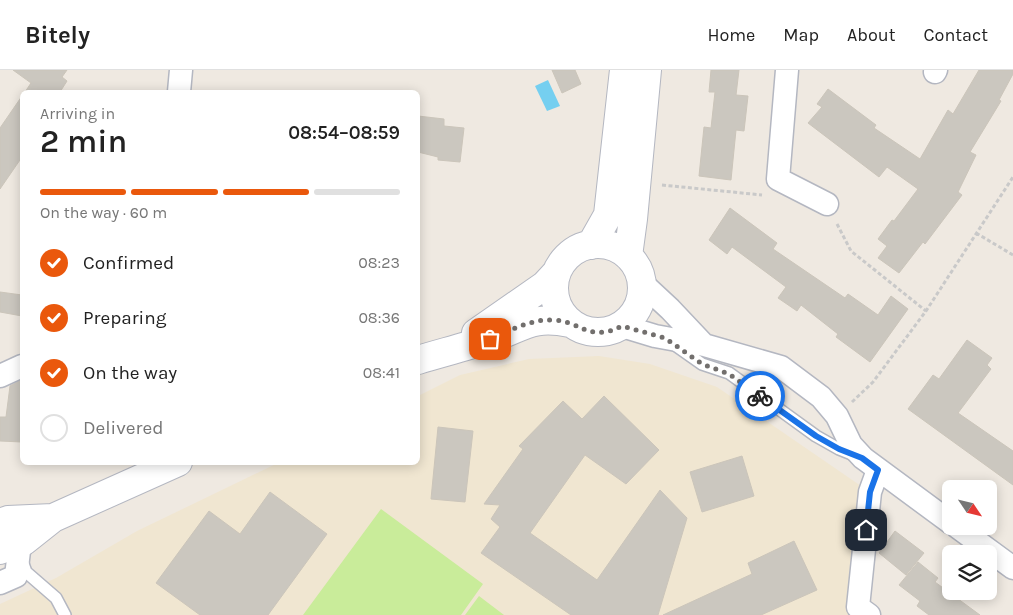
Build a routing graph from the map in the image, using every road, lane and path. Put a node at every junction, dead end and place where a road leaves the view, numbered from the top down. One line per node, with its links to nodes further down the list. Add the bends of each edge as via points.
1 (181, 70): 5 (street)
2 (624, 70): 11 (street, via 608,214)
3 (647, 70): 8 (street)
4 (787, 70): 7 (street)
5 (179, 90)
6 (1013, 177): 10 (path)
7 (778, 179): 8 (path, via 762,195); 9 (street)
8 (636, 183): 13 (street)
9 (827, 204): 16 (path, via 851,251)
10 (976, 233): 12 (path); 16 (path)
11 (591, 245): 13 (street, via 611,246); 14 (street, via 570,254)
12 (1013, 255)
13 (628, 256): 15 (street)
14 (557, 272): 17 (street, via 555,300); 21 (street, via 545,285)
15 (642, 283): 18 (street, via 638,307); 20 (street)
16 (926, 311): 25 (path, via 873,382)
17 (570, 323): 18 (street, via 596,332); 21 (street, via 534,321 490,339)
18 (622, 326): 19 (street)
19 (665, 338): 20 (street); 26 (lane, via 702,364 729,374 816,436)
20 (704, 345): 25 (street, via 780,368 821,397)
21 (454, 348): 22 (street)
22 (420, 359)
23 (20, 367): 24 (street)
24 (0, 376)
25 (837, 416): 26 (street, via 851,445)
26 (870, 464): 28 (street); 36 (street, via 858,607)
27 (171, 465): 29 (street)
28 (942, 516)
29 (53, 518): 30 (street); 32 (street)
30 (0, 523)
31 (968, 535): 33 (street)
32 (14, 547): 34 (street); 35 (lane, via 26,572 56,598)
33 (1013, 568)
34 (8, 580)
35 (65, 615)
36 (869, 615)

